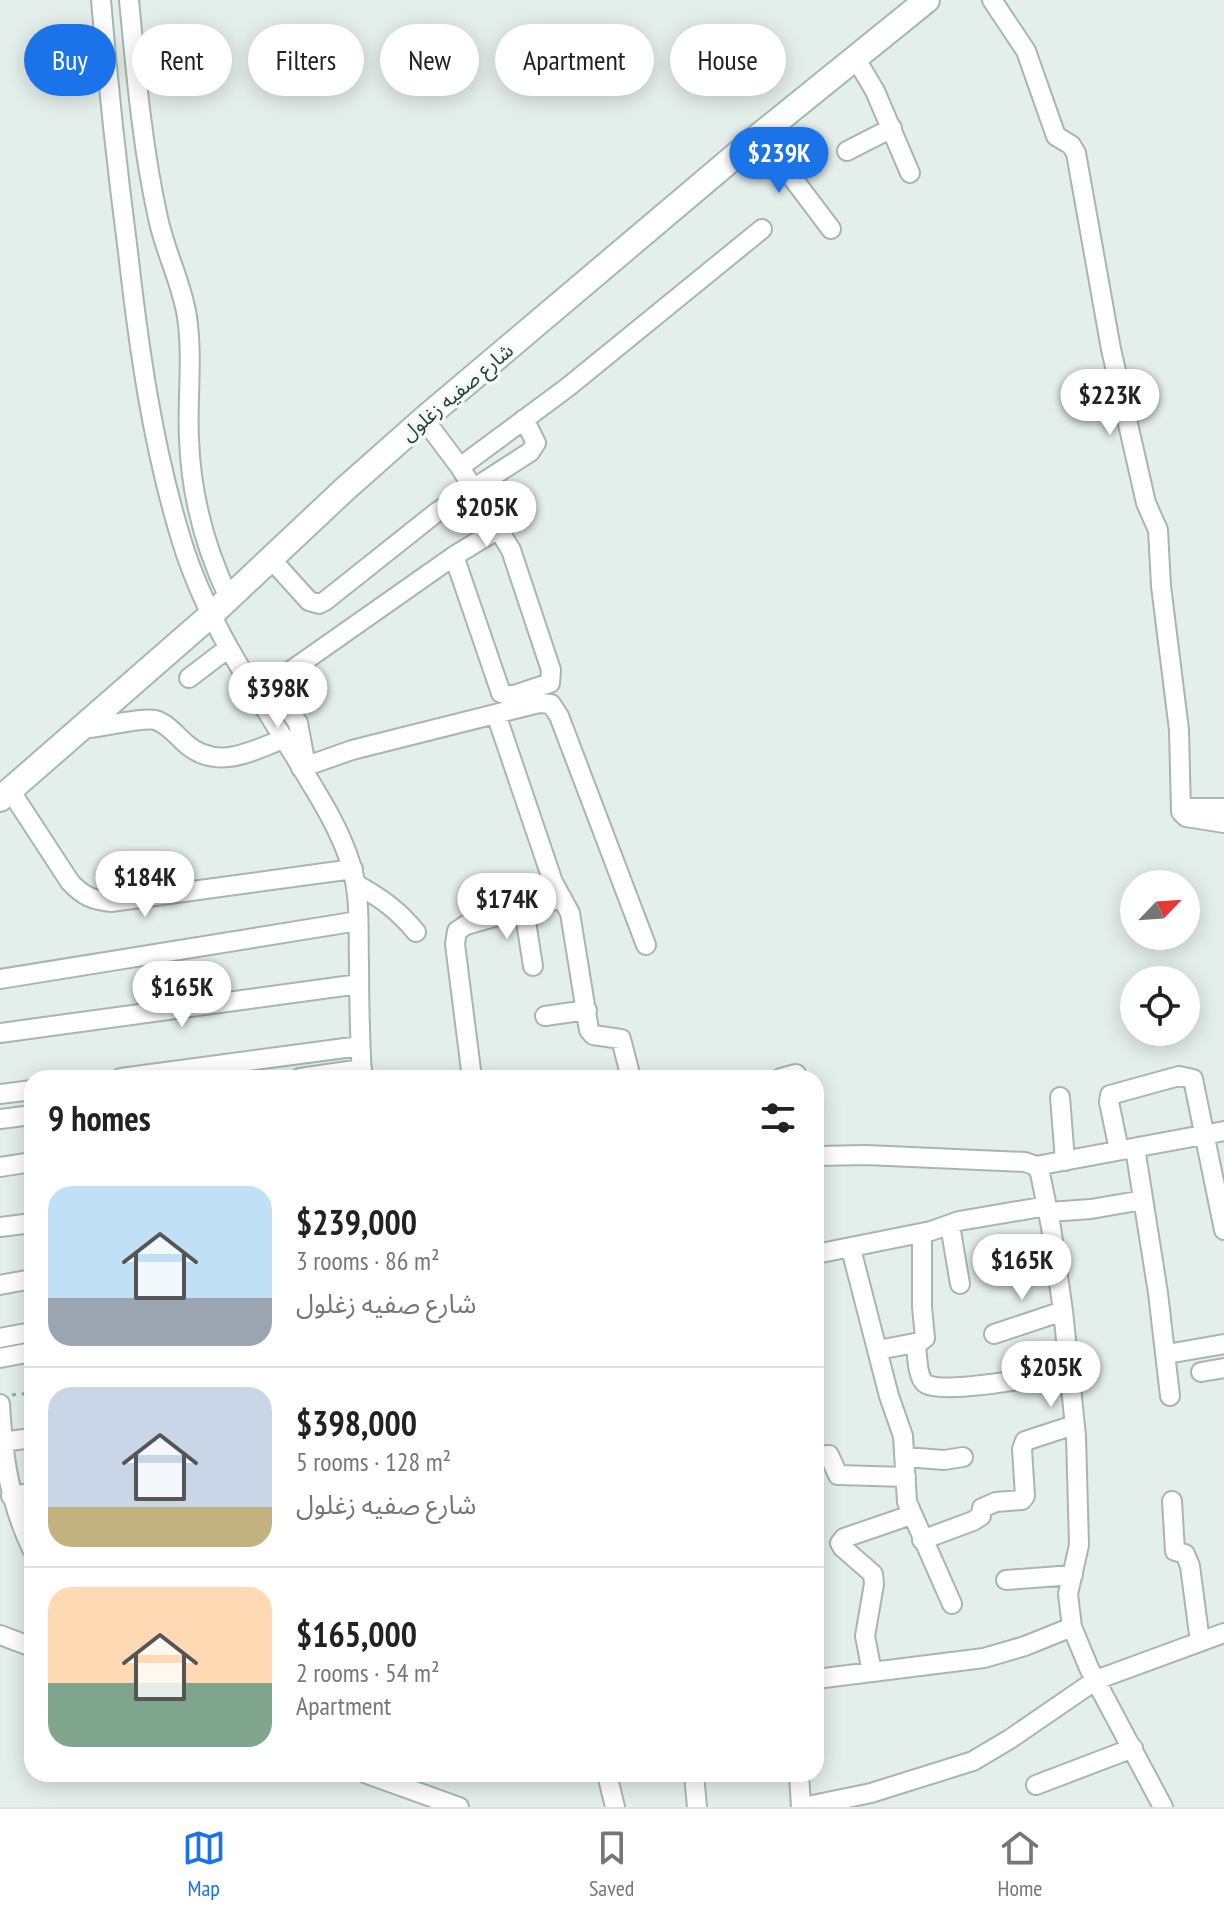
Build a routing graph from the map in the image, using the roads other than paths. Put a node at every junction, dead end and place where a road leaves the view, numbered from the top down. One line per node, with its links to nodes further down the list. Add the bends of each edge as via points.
1 (101, 0): 19 (street, via 151,415 183,545)
2 (129, 0): 19 (street, via 147,164 187,318 189,441 196,500)
3 (927, 0): 5 (street, شارع صفيه زغلول)
4 (992, 0): 28 (street, via 1026,51 1056,136 1076,153 1111,349 1146,503 1158,530 1179,730)
5 (856, 59): 6 (street); 7 (street, شارع صفيه زغلول)
6 (892, 128): 8 (street); 9 (street)
7 (760, 135): 11 (street); 12 (street, شارع صفيه زغلول)
8 (847, 151)
9 (910, 173)
10 (762, 229): 13 (street)
11 (831, 229)
12 (424, 419): 14 (street); 18 (street, شارع صفيه زغلول)
13 (524, 419): 14 (street); 15 (street, via 535,436 535,447)
14 (460, 467): 15 (street)
15 (473, 487): 16 (street); 18 (street, via 319,604 309,601)
16 (500, 528): 17 (street); 17 (street, via 520,571 551,670 546,685 511,696 501,693)
17 (454, 556): 22 (street)
18 (271, 559): 19 (street, شارع صفيه زغلول)
19 (221, 606): 20 (street); 24 (street, شارع صفيه زغلول)
20 (227, 649): 21 (street); 22 (street)
21 (189, 678)
22 (263, 690): 25 (street); 26 (street, via 298,723)
23 (496, 714): 26 (street); 32 (street); 36 (street, via 545,702 555,709)
24 (81, 729): 25 (street, via 158,721 189,747 215,759); 27 (street, شارع صفيه زغلول)
25 (283, 739): 26 (street)
26 (304, 767): 31 (street)
27 (5, 794): 31 (street, via 70,882 94,900)
28 (1181, 808): 29 (street); 30 (street, via 1186,817)
29 (1224, 808)
30 (1224, 823)
31 (354, 877): 34 (street); 35 (street, via 391,904)
32 (562, 898): 33 (street); 40 (street, via 570,913)
33 (524, 909): 37 (street); 46 (street, via 457,931)
34 (358, 921): 38 (street); 39 (street)
35 (416, 932)
36 (646, 945)
37 (533, 966)
38 (0, 979)
39 (359, 984): 42 (street); 43 (street)
40 (587, 1010): 41 (street); 47 (street, via 591,1033 621,1039)
41 (545, 1016)
42 (0, 1033)
43 (360, 1046): 44 (street); 45 (street)
44 (181, 1070)
45 (362, 1070)
46 (471, 1070)
47 (629, 1070)
48 (24, 1091): 49 (street)
49 (0, 1094)
50 (1060, 1097): 56 (street)
51 (24, 1116): 52 (street)
52 (0, 1119)
53 (1215, 1133): 54 (street); 54 (street, via 1196,1085 1189,1076 1179,1076 1110,1095); 65 (street)
54 (1127, 1149): 56 (street); 60 (street)
55 (824, 1156): 58 (street)
56 (1065, 1161): 58 (street)
57 (24, 1163): 59 (street)
58 (1036, 1166): 61 (street)
59 (0, 1167)
60 (1143, 1200): 61 (street, via 1091,1209); 80 (street)
61 (1048, 1209): 63 (street); 72 (street)
62 (24, 1224): 64 (street)
63 (950, 1225): 66 (street); 70 (street)
64 (0, 1227)
65 (1224, 1230)
66 (922, 1233): 67 (street); 76 (street, via 926,1336)
67 (851, 1249): 68 (street); 78 (street)
68 (824, 1253)
69 (24, 1280): 71 (street)
70 (960, 1284)
71 (0, 1285)
72 (1063, 1311): 74 (street); 83 (street)
73 (24, 1334): 75 (street)
74 (994, 1334)
75 (0, 1338)
76 (916, 1343): 78 (street); 83 (street, via 927,1385 963,1389)
77 (1224, 1344): 80 (street)
78 (878, 1350): 91 (street)
79 (24, 1354): 81 (street)
80 (1167, 1354): 85 (street)
81 (0, 1358)
82 (1224, 1368): 84 (street)
83 (1068, 1372): 87 (street)
84 (1201, 1372)
85 (1170, 1396)
86 (0, 1404): 89 (street)
87 (1074, 1425): 99 (street, via 1025,1441 1024,1499 996,1502 982,1508 973,1521); 100 (street, via 1079,1545)
88 (24, 1439): 89 (street)
89 (2, 1442): 95 (street)
90 (824, 1455): 93 (street, via 829,1455 837,1474)
91 (905, 1457): 92 (street); 93 (street)
92 (963, 1457)
93 (906, 1477): 97 (street)
94 (24, 1494): 95 (street)
95 (11, 1496): 98 (street)
96 (1172, 1501): 106 (street, via 1175,1551 1185,1554 1190,1566)
97 (911, 1515): 99 (street); 108 (street, via 840,1543 873,1574 865,1636)
98 (24, 1529)
99 (922, 1540): 102 (street)
100 (1073, 1575): 101 (street); 103 (street, via 1068,1594)
101 (1006, 1580)
102 (952, 1604)
103 (1072, 1627): 108 (street, via 1003,1654); 110 (street)
104 (1224, 1633): 106 (street)
105 (0, 1635): 107 (street)
106 (1200, 1642): 110 (street)
107 (24, 1644)
108 (872, 1672): 109 (street)
109 (824, 1678)
110 (1096, 1680): 111 (street); 120 (street, via 973,1761 871,1793)
111 (1133, 1748): 116 (street); 121 (street)
112 (389, 1782): 117 (street)
113 (609, 1782): 118 (street)
114 (695, 1782): 119 (street)
115 (800, 1782): 120 (street)
116 (1036, 1785)
117 (459, 1807)
118 (615, 1807)
119 (697, 1807)
120 (802, 1807)
121 (1163, 1807)

